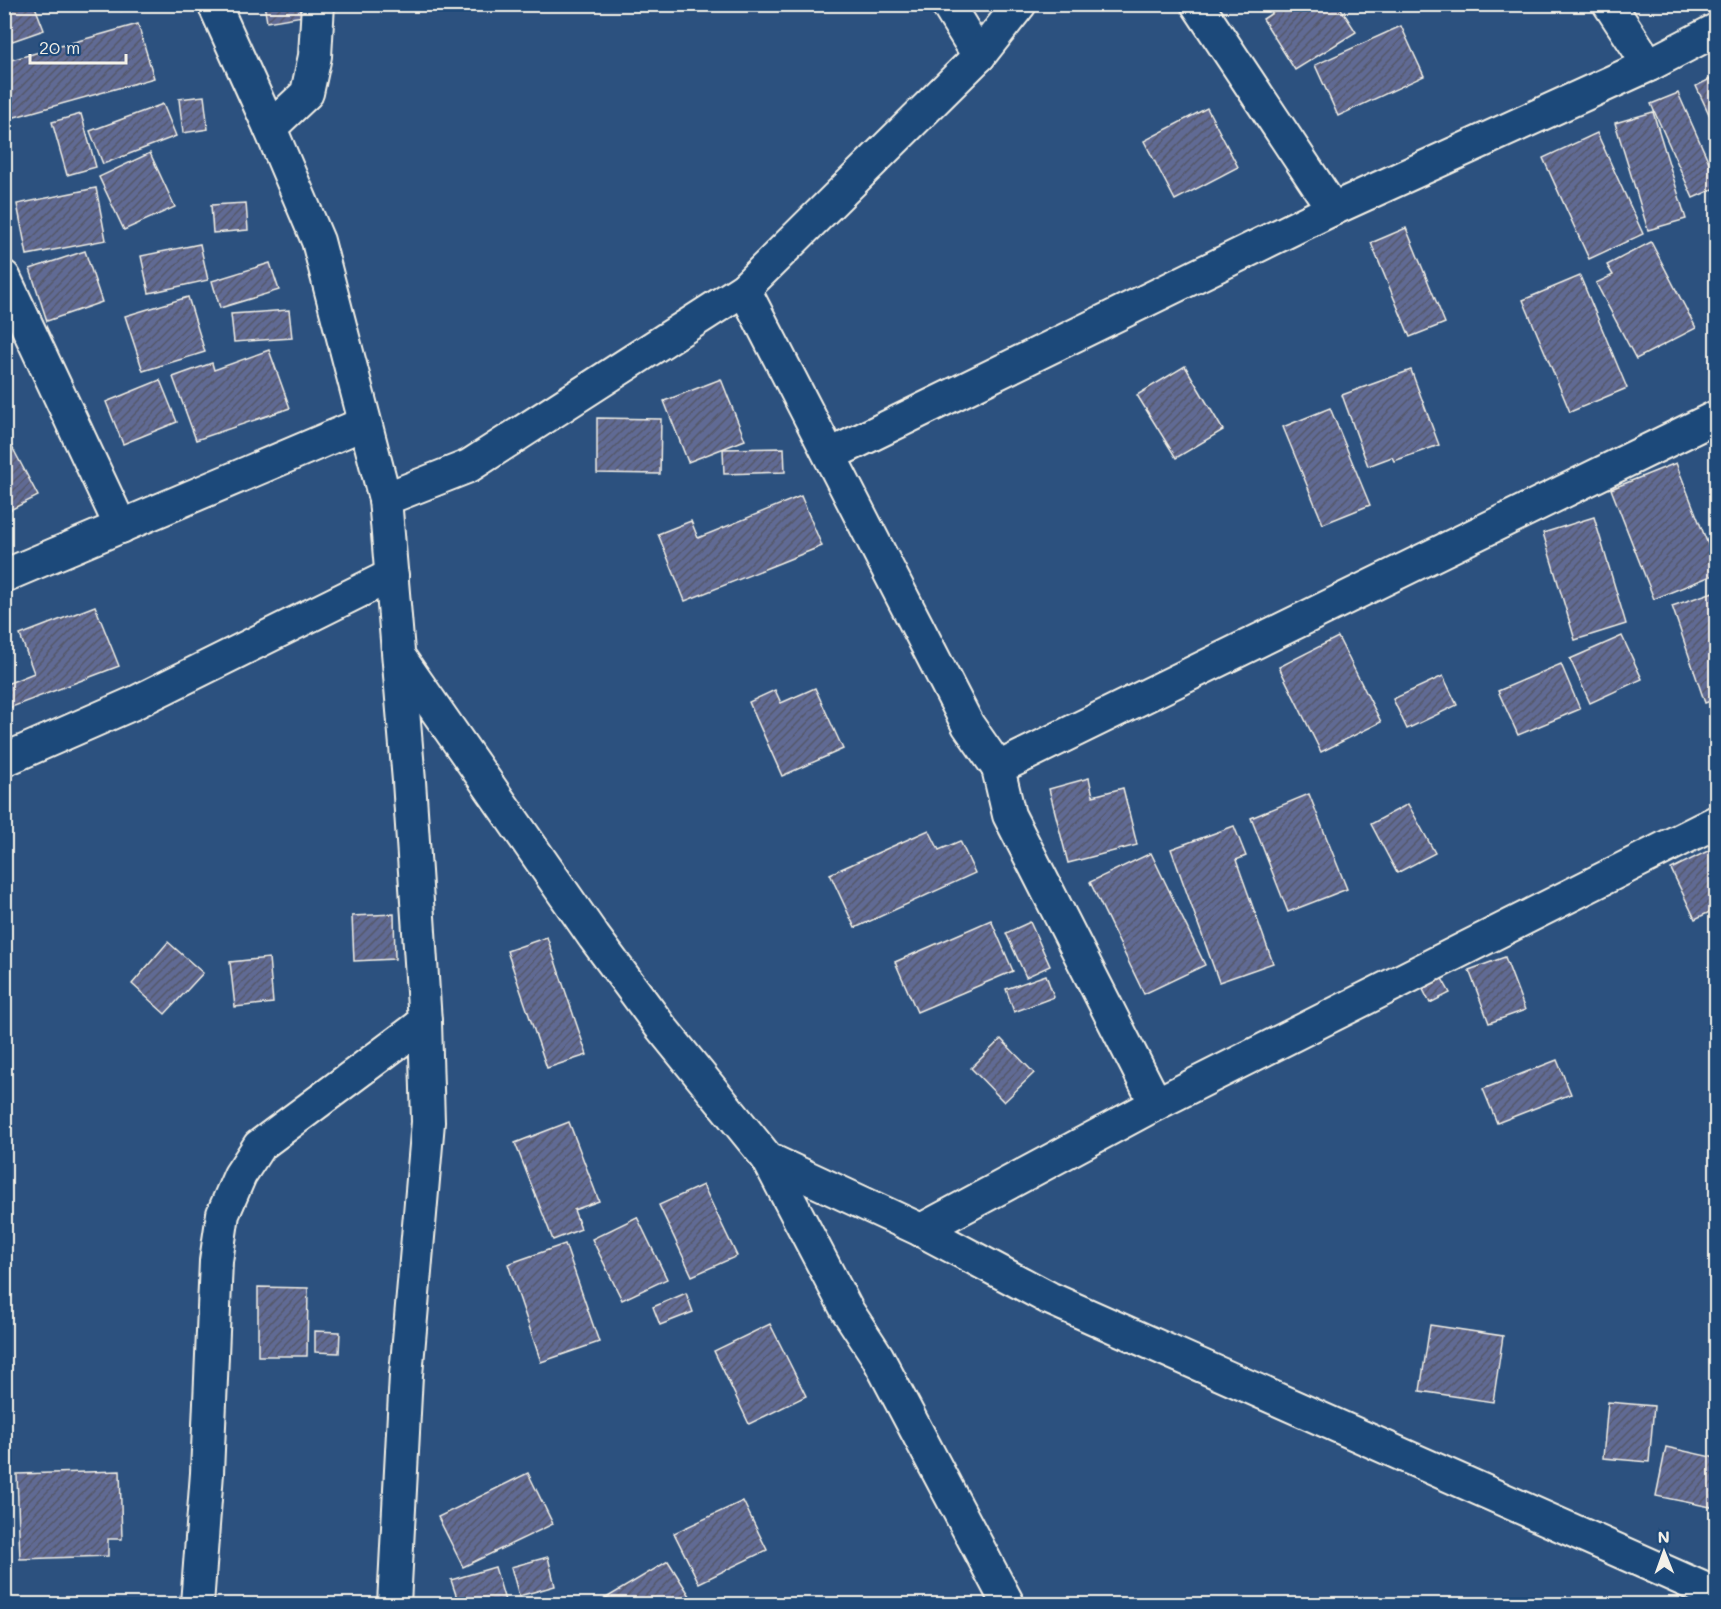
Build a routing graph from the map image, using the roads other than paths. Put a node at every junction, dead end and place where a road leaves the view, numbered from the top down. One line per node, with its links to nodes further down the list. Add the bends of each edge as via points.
1 (214, 4): 10 (street)
2 (318, 4): 10 (street, via 315,56 307,93)
3 (947, 4): 8 (street)
4 (1020, 4): 8 (street)
5 (1197, 4): 11 (street)
6 (1609, 4): 9 (street)
7 (1716, 30): 9 (street)
8 (979, 56): 13 (street)
9 (1649, 65): 11 (street)
10 (270, 128): 15 (street, via 318,241)
11 (1333, 209): 16 (street)
12 (4, 277): 18 (street)
13 (744, 289): 16 (street); 17 (street, via 469,466)
14 (1716, 417): 23 (street)
15 (366, 423): 17 (street); 18 (street)
16 (830, 455): 23 (street, via 968,725)
17 (385, 499): 19 (street)
18 (121, 527): 20 (street)
19 (392, 574): 21 (street); 22 (street, via 134,703)
20 (4, 576)
21 (400, 658): 25 (street); 27 (street, via 594,938)
22 (4, 760)
23 (998, 768): 26 (street, via 1009,815)
24 (1716, 822): 26 (street)
25 (425, 1022): 30 (street, via 259,1146 240,1174 223,1214 216,1261); 31 (street, via 428,1122 406,1375)
26 (1156, 1104): 28 (street)
27 (768, 1160): 28 (street); 32 (street)
28 (921, 1230): 29 (street, via 1049,1298)
29 (1716, 1594)
30 (197, 1605)
31 (394, 1605)
32 (1008, 1605)

